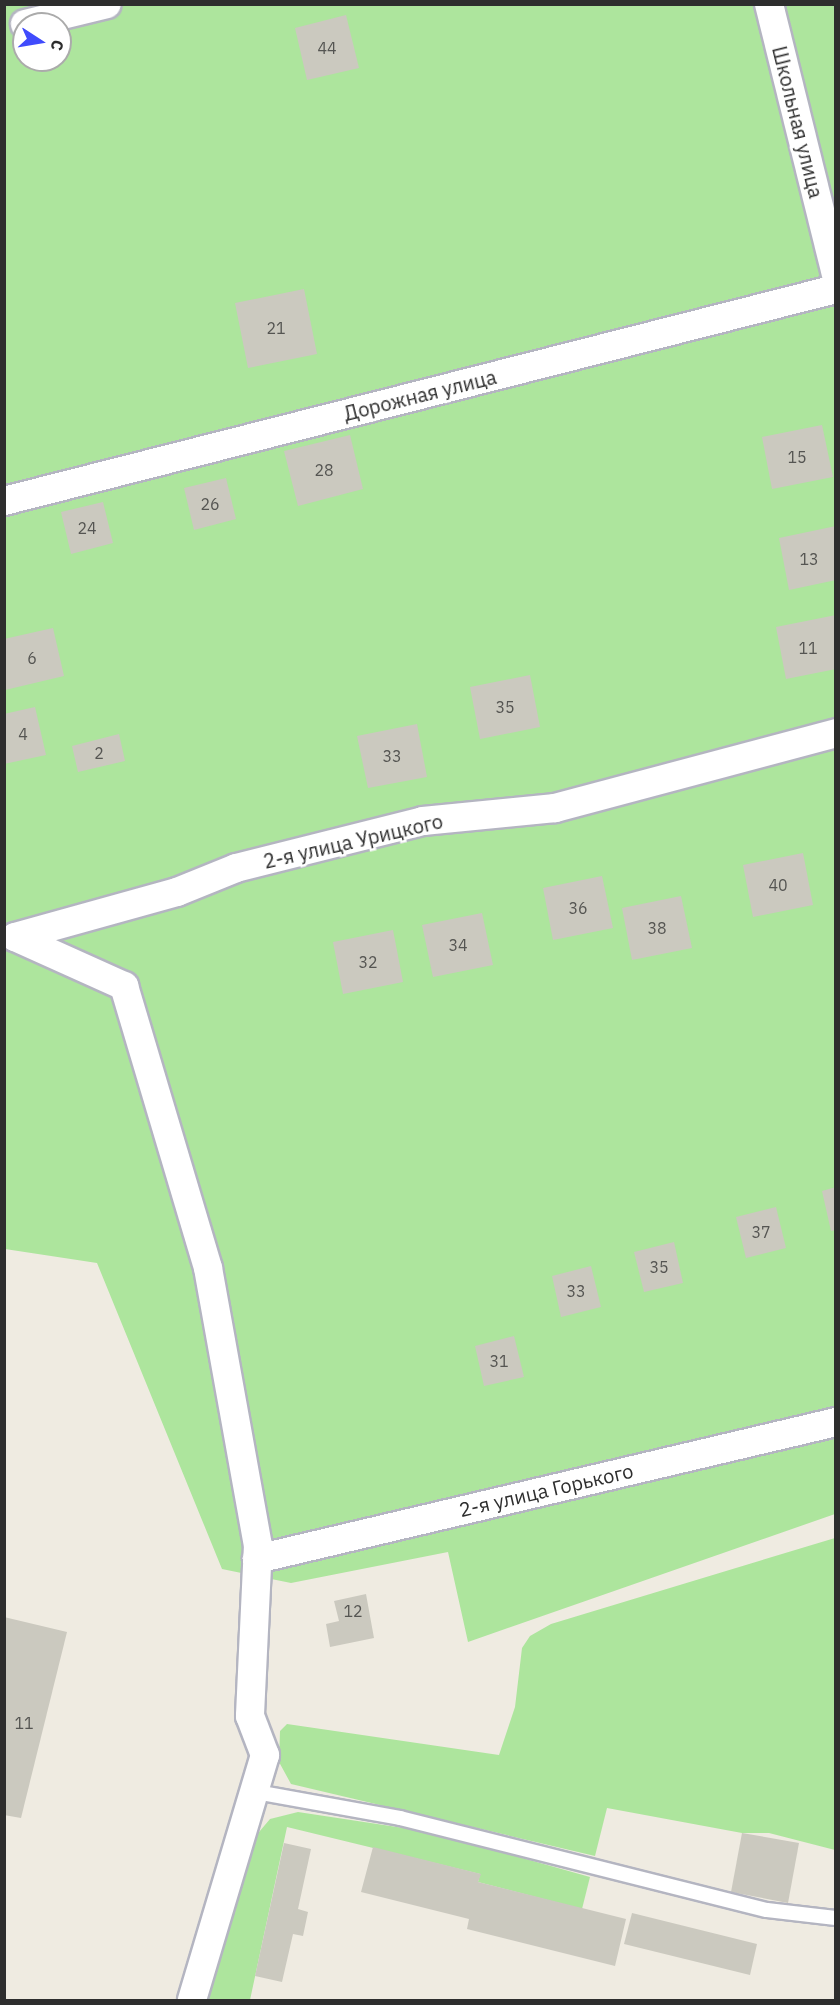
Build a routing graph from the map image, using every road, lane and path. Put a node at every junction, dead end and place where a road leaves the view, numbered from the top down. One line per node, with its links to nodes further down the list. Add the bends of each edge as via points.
1 (106, 4): 3 (street)
2 (769, 4): 4 (street, Школьная улица)
3 (72, 12)
4 (836, 275)
5 (836, 289): 6 (street, Дорожная улица)
6 (4, 501)
7 (836, 733): 8 (street, 2-я улица Урицкого, via 555,808 412,824 236,868 177,892)
8 (8, 938): 10 (street, via 124,986 208,1268)
9 (836, 1422): 10 (street, 2-я улица Горького)
10 (258, 1559): 11 (street, via 250,1716 265,1755)
11 (256, 1792): 12 (lane, via 400,1818 767,1910); 13 (street)
12 (836, 1918)
13 (192, 2001)

